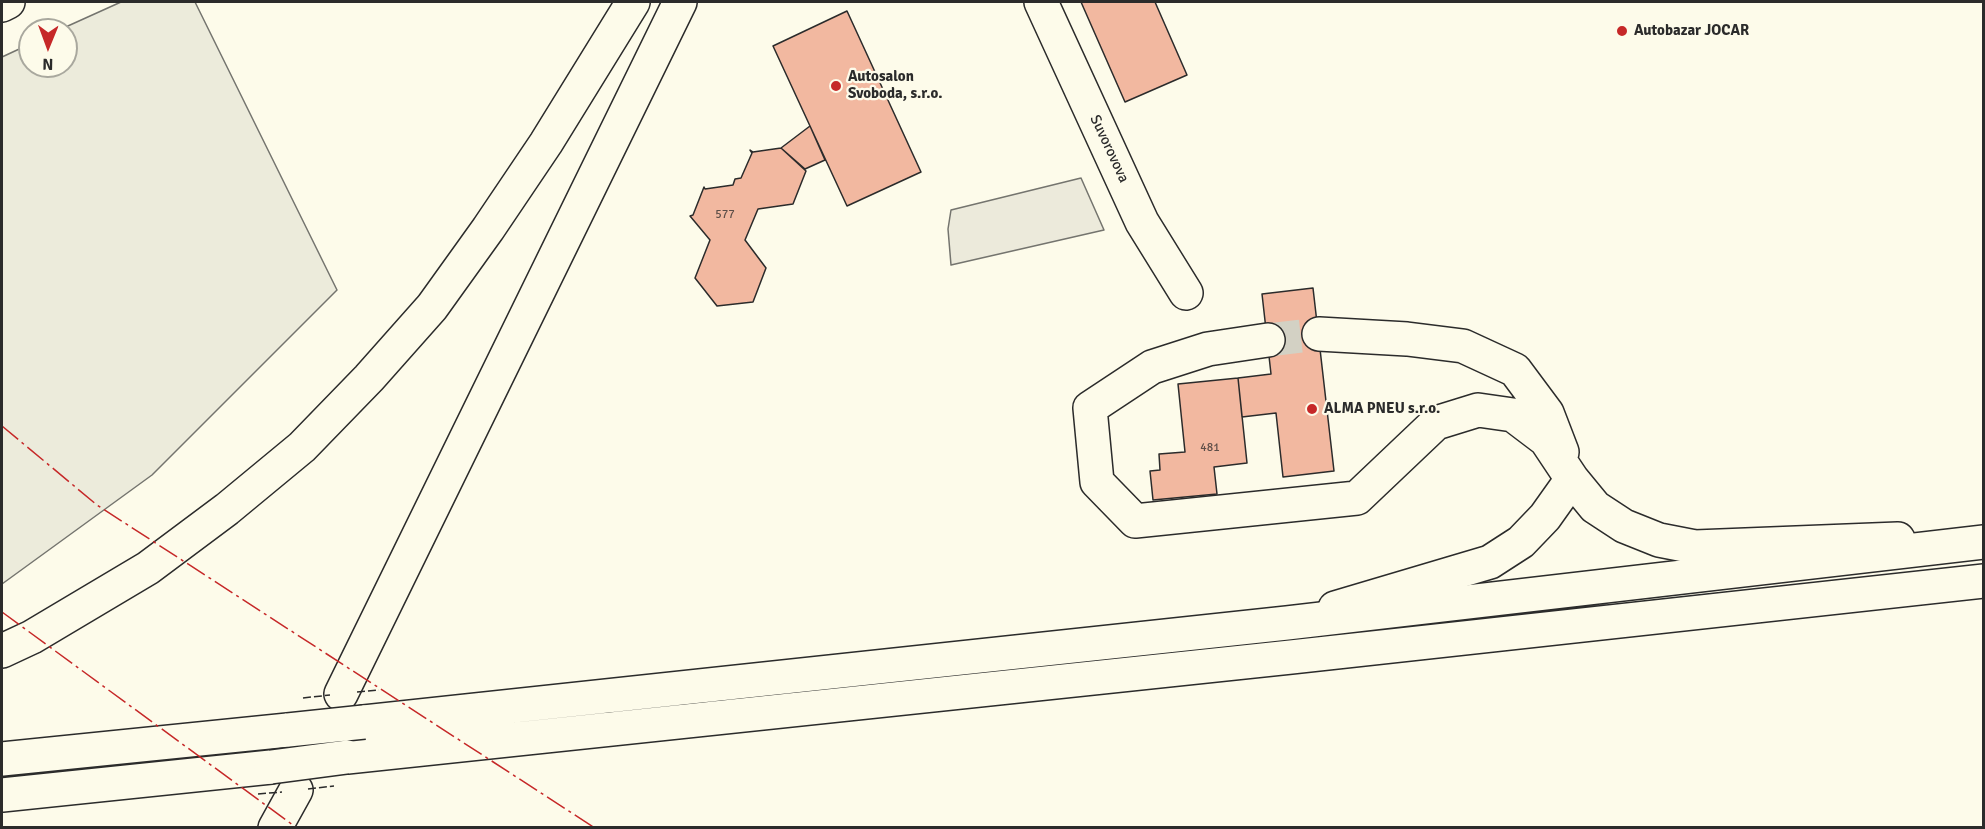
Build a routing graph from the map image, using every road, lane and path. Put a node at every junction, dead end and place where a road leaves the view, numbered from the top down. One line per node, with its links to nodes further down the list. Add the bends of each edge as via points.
1 (8, 2): 5 (main road)
2 (633, 2): 14 (main road, via 546,143 432,307 311,439 148,568)
3 (681, 2): 15 (main road)
4 (1041, 2): 6 (main road, Suvorovova, via 1142,222)
5 (2, 5)
6 (1185, 293)
7 (1319, 334): 9 (main road, via 1462,346 1515,370 1546,413)
8 (1268, 340): 9 (main road, via 1208,349 1152,367 1090,408 1097,482 1135,521 1357,498 1436,423 1478,410 1513,415 1546,440)
9 (1572, 479): 10 (main road, via 1595,507 1624,526 1659,540 1695,547); 13 (main road, via 1521,542 1490,562)
10 (1983, 537)
11 (1983, 542): 13 (main road)
12 (1983, 581): 18 (main road, bridge)
13 (1287, 623): 16 (main road, bridge)
14 (2, 651)
15 (341, 693)
16 (2, 759)
17 (296, 790): 19 (main road)
18 (2, 795)
19 (275, 828)

